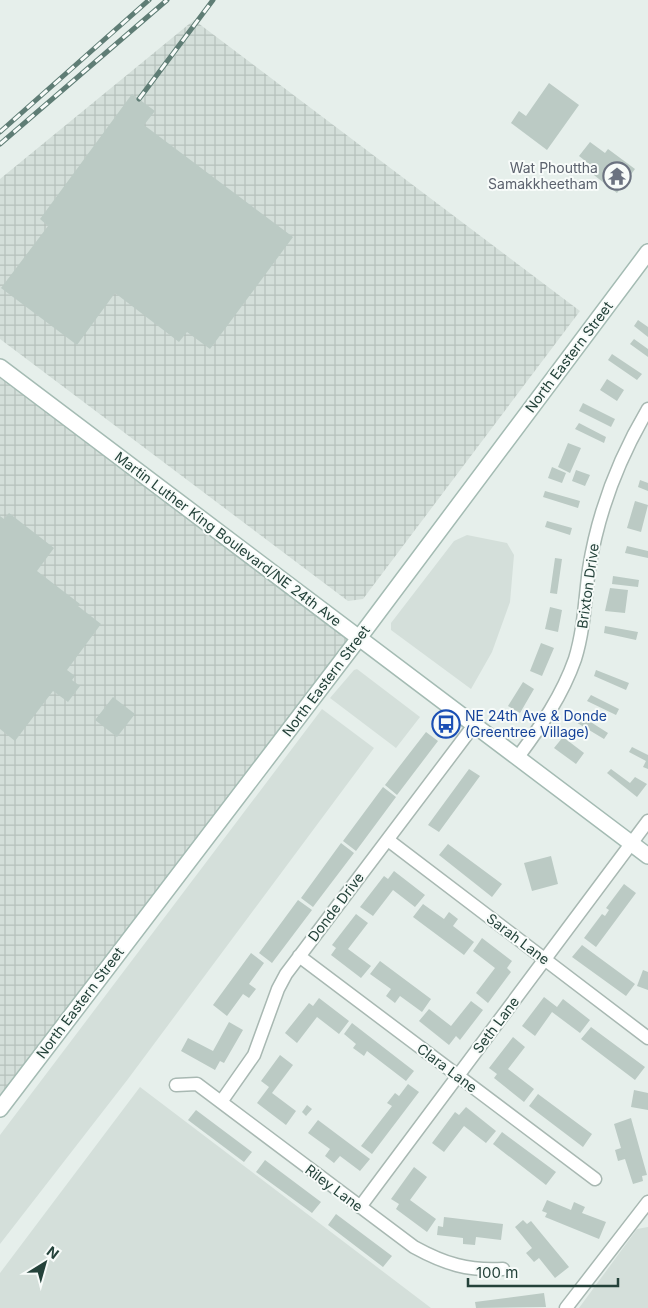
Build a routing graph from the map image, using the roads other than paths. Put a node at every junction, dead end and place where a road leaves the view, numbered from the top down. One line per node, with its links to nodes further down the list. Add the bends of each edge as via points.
1 (647, 256): 4 (main road, North Eastern Street)
2 (0, 368): 4 (main road, Martin Luther King Boulevard/NE 24th Ave)
3 (648, 409): 6 (street, Brixton Drive, via 628,446 602,511 575,658 555,704)
4 (359, 638): 5 (main road, Martin Luther King Boulevard/NE 24th Ave); 17 (main road, North Eastern Street)
5 (474, 724): 6 (main road, Martin Luther King Boulevard/NE 24th Ave); 8 (street, Donde Drive)
6 (518, 757): 9 (main road, Martin Luther King Boulevard/NE 24th Ave)
7 (648, 821): 9 (street, Seth Lane)
8 (388, 840): 11 (street, Donde Drive); 12 (street, Sarah Lane)
9 (632, 844): 10 (main road, Martin Luther King Boulevard/NE 24th Ave); 12 (street, Seth Lane)
10 (648, 856)
11 (299, 956): 14 (street, Clara Lane); 16 (street, Donde Drive, via 278,989 254,1055)
12 (545, 960): 13 (street, Sarah Lane); 14 (street, Seth Lane)
13 (648, 1038)
14 (458, 1076): 18 (street, Clara Lane); 20 (street, Seth Lane)
15 (176, 1085): 16 (street, Riley Lane, via 197,1084)
16 (221, 1102): 20 (street, Riley Lane)
17 (0, 1109)
18 (595, 1179)
19 (648, 1202): 22 (street)
20 (360, 1206): 21 (street, Riley Lane, via 414,1247 440,1260 470,1269)
21 (503, 1269)
22 (566, 1308)

